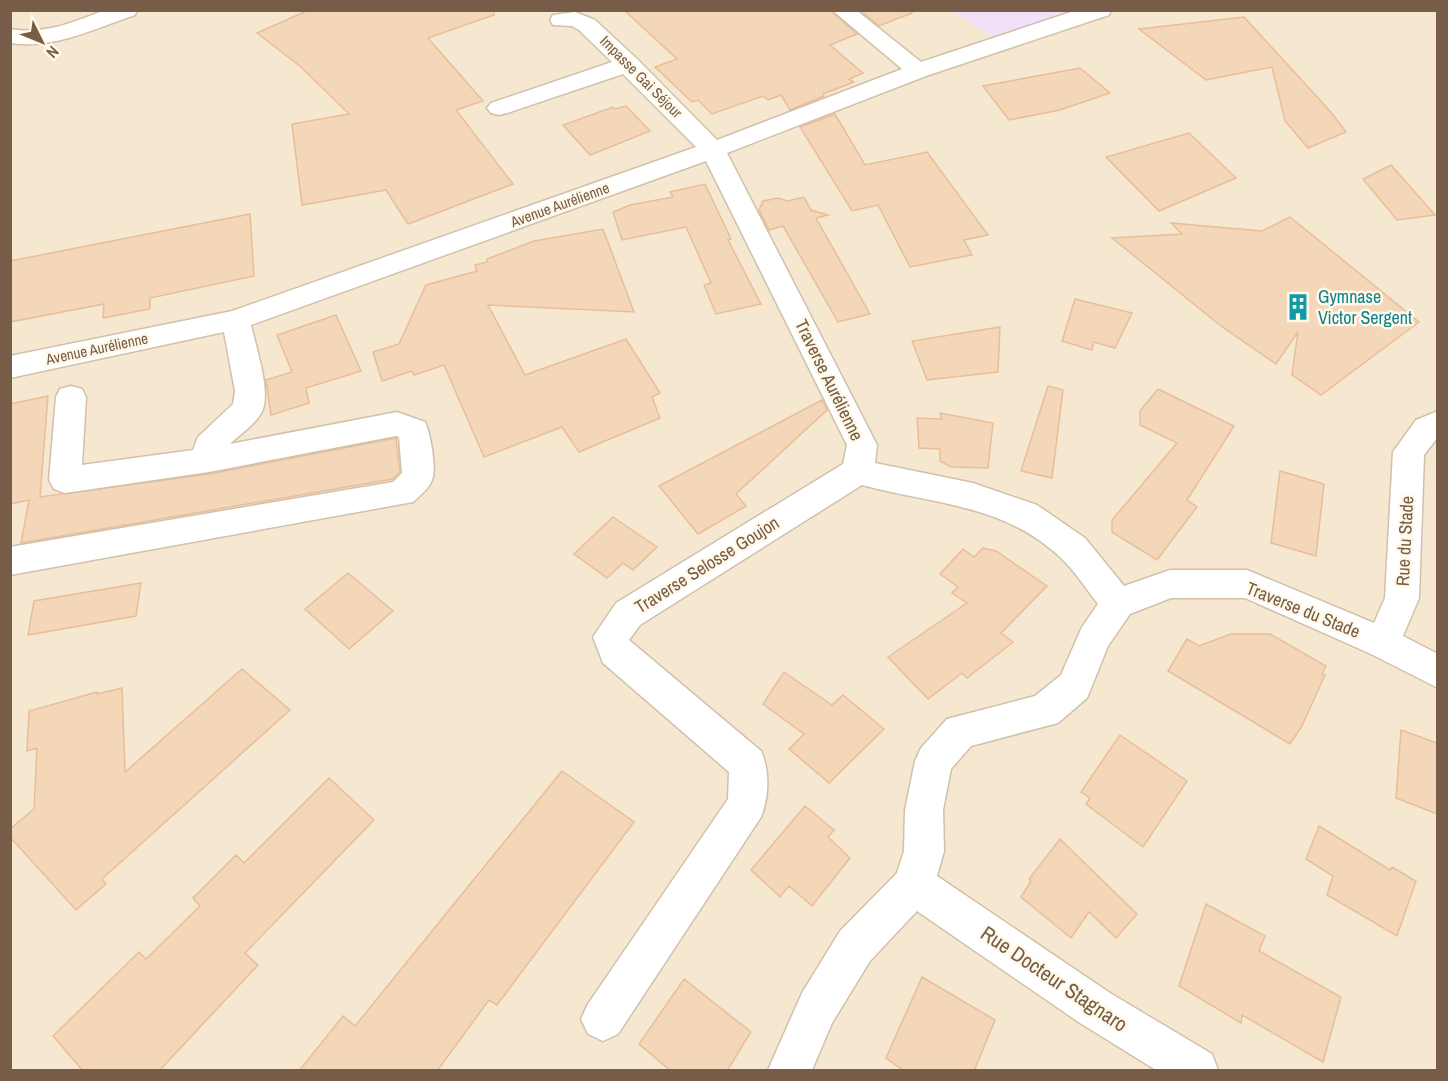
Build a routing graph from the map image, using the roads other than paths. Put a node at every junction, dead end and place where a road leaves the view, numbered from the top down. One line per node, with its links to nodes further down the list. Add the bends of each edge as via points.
1 (127, 10): 5 (street, via 43,37)
2 (842, 10): 7 (street)
3 (1101, 10): 7 (street, Avenue Aurélienne)
4 (561, 20): 6 (street, Impasse Gai Séjour, via 575,19 587,25)
5 (10, 36)
6 (629, 64): 8 (street); 9 (street, Impasse Gai Séjour)
7 (918, 71): 9 (street, Avenue Aurélienne)
8 (499, 108)
9 (713, 150): 10 (street, Avenue Aurélienne); 15 (street, Traverse Aurélienne, via 862,444)
10 (236, 320): 11 (street, Avenue Aurélienne); 14 (street, via 250,391 248,409 209,445)
11 (10, 366)
12 (71, 397): 14 (street, via 65,480)
13 (1437, 422): 18 (street, Rue du Stade, via 1427,428 1409,452 1402,598)
14 (209, 460): 16 (street, via 397,424 414,430 418,477 402,493)
15 (858, 471): 17 (street, via 974,496 1026,514 1073,548); 21 (street, Traverse Selosse Goujon, via 628,614 611,637 616,652 748,764 747,804)
16 (10, 561)
17 (1118, 604): 18 (street, Traverse du Stade, via 1170,584 1247,584); 20 (street, via 1094,638 1074,686 1045,711 960,730 934,761 924,810 924,851)
18 (1383, 643): 19 (street)
19 (1437, 672)
20 (914, 885): 22 (street, via 855,946 817,1008); 23 (street, Rue Docteur Stagnaro, via 1095,1008)
21 (603, 1019)
22 (790, 1071)
23 (1196, 1071)

